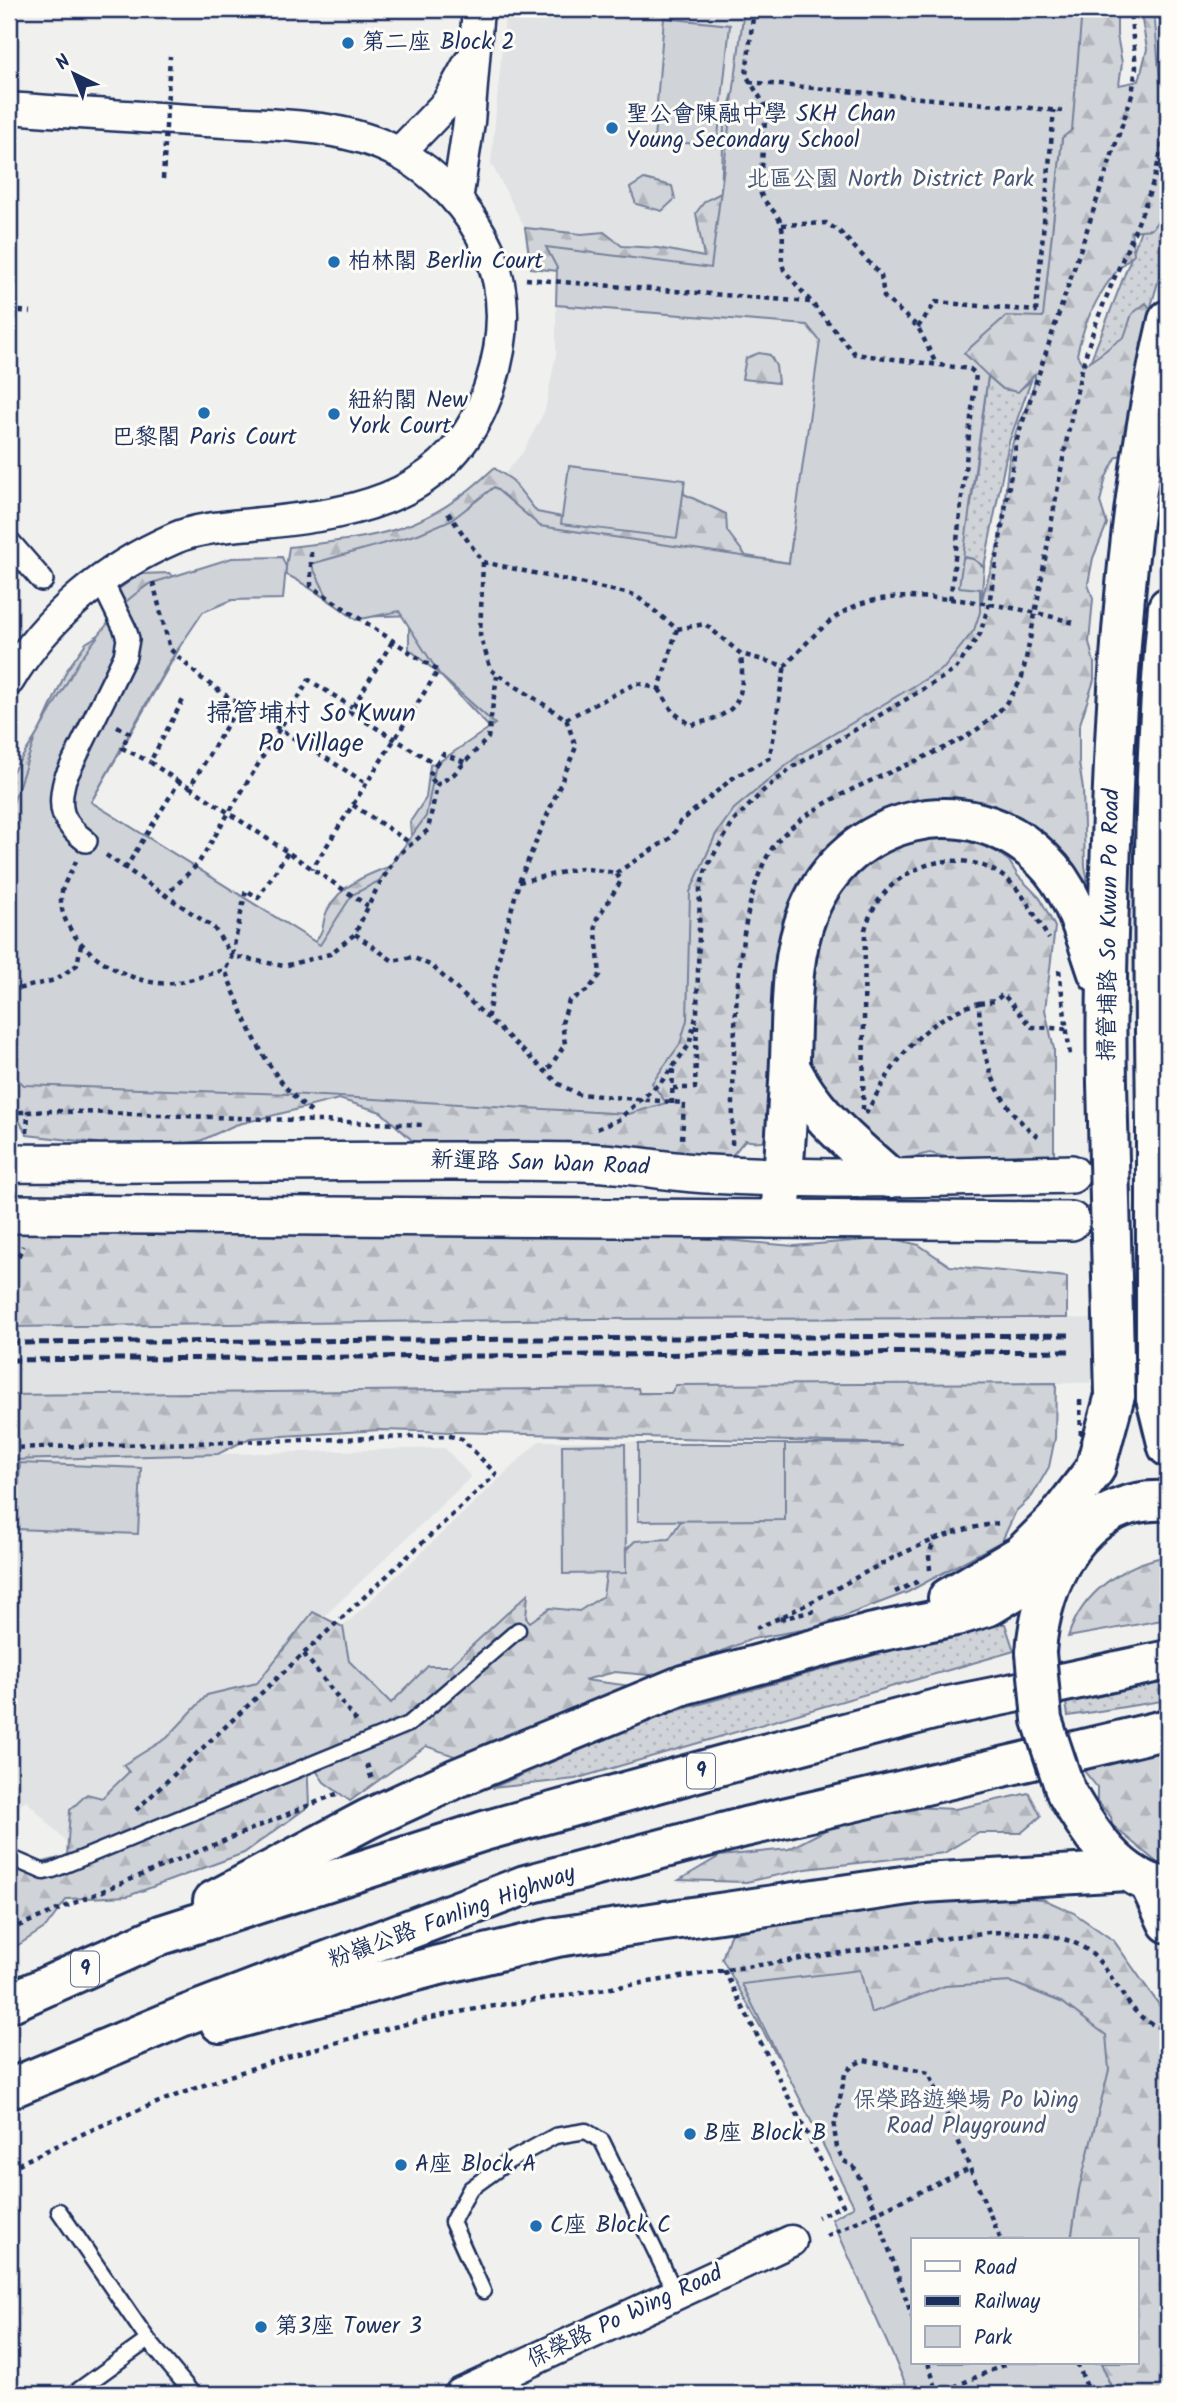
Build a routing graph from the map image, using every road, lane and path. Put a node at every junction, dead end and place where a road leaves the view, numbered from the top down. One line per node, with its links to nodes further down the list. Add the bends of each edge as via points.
1 (478, 9): 5 (street)
2 (754, 9): 7 (path)
3 (1130, 9): 30 (path, via 1136,67 1132,95 1017,439)
4 (1160, 9): 32 (path, via 1168,65 1167,104 1153,181 1093,330 1055,492)
5 (476, 40): 11 (street, via 467,68 447,103); 13 (street)
6 (170, 56): 12 (path, bridge)
7 (748, 82): 9 (path); 14 (path, via 766,107 761,197)
8 (9, 108): 11 (street, via 307,127 366,139)
9 (1054, 110): 10 (path); 20 (path, via 1036,311 936,302)
10 (1062, 111)
11 (400, 153): 13 (street)
12 (163, 179)
13 (457, 200): 28 (street, via 480,231 495,265 503,313 500,358 485,402 455,450 432,473 392,498 344,513 183,535)
14 (782, 225): 16 (path, via 784,270); 20 (path, via 826,223 840,232 881,275 884,297)
15 (521, 278): 16 (path)
16 (812, 303): 21 (path, via 855,354)
17 (9, 310): 18 (path)
18 (31, 312)
19 (1168, 320): 73 (main road, 掃管埔路 So Kwun Po Road, via 1130,531 1116,706)
20 (918, 327): 21 (path)
21 (937, 365): 29 (path, via 970,369 976,374)
22 (448, 513): 25 (path)
23 (9, 542): 27 (street)
24 (312, 552): 35 (path, via 310,586)
25 (483, 562): 34 (path, via 635,595); 38 (path, via 480,635)
26 (152, 578): 42 (path, via 170,649)
27 (42, 580)
28 (101, 580): 39 (street, via 52,621); 44 (street, via 128,639 125,656)
29 (950, 601): 30 (path); 37 (path, via 891,598 863,603 836,617)
30 (989, 604): 32 (path); 76 (path, via 980,634 955,670 793,767 734,821 699,888)
31 (1168, 607): 79 (main road, 掃管埔路 So Kwun Po Road, via 1154,810)
32 (1036, 611): 33 (path); 94 (path, via 1022,677 1012,699 993,719 968,737 836,798 781,837 769,854 754,893 742,948)
33 (1074, 622)
34 (677, 629): 36 (path, via 705,624); 40 (path)
35 (392, 642): 43 (path); 47 (path, via 438,671)
36 (741, 654): 37 (path); 40 (path, via 744,686 736,706 720,719 691,725 673,712)
37 (785, 666): 62 (path, via 769,758 733,778 680,822 672,837)
38 (497, 676): 45 (path); 49 (path, via 488,738)
39 (9, 680)
40 (659, 689): 45 (path, via 636,683)
41 (183, 700): 48 (path)
42 (239, 705): 46 (path); 54 (path)
43 (352, 708): 46 (path, via 309,680); 47 (path, via 350,712)
44 (96, 715): 48 (path, via 130,733 122,748); 57 (street, via 60,798 68,827)
45 (566, 719): 63 (path, via 576,747)
46 (278, 729): 52 (path); 56 (path)
47 (394, 740): 50 (path); 52 (path)
48 (150, 762): 51 (path)
49 (465, 762): 50 (path, via 443,754); 53 (path)
50 (436, 765): 53 (path, via 429,776)
51 (179, 782): 54 (path); 60 (path)
52 (366, 783): 55 (path)
53 (438, 785): 58 (path, via 428,830)
54 (190, 787): 56 (path)
55 (353, 805): 58 (path); 61 (path)
56 (230, 813): 59 (path); 64 (path, via 198,863)
57 (86, 841): 60 (path); 68 (path, via 62,891 61,903)
58 (412, 844): 65 (path, via 397,856)
59 (288, 852): 61 (path); 69 (path, via 258,898 246,890)
60 (125, 869): 64 (path)
61 (312, 869): 65 (path)
62 (616, 873): 63 (path, via 581,868); 83 (path, via 621,881 595,922 600,975 588,990 569,1001 562,1023 565,1044)
63 (519, 882): 77 (path)
64 (164, 897): 69 (path, via 214,928)
65 (368, 906): 66 (path)
66 (355, 934): 69 (path, via 330,954 284,967); 77 (path, via 393,961 412,957 432,966)
67 (1051, 943): 75 (path, via 1011,883 994,870 965,862 939,862 914,869 888,885 870,910 865,930 863,1121 902,1052 953,1010)
68 (81, 944): 71 (path, via 134,980 172,983); 72 (path, via 77,965 55,980)
69 (232, 956): 71 (path)
70 (1057, 964): 78 (path)
71 (225, 970): 89 (path, via 251,1034 289,1094)
72 (9, 991)
73 (1105, 995): 82 (main road, via 1069,894 1029,847 976,822 941,818 911,823 860,844 842,859 815,896 796,959); 102 (main road, 掃管埔路 So Kwun Po Road, bridge)
74 (1168, 1001): 79 (main road)
75 (979, 1003): 78 (path, via 995,1001 1003,994 1032,1027); 92 (path, via 982,1049 989,1069 1013,1116)
76 (697, 1013): 81 (path, via 689,1045); 84 (path, via 695,1088)
77 (487, 1020): 83 (path)
78 (1068, 1029): 80 (path)
79 (1155, 1053): 103 (main road, 掃管埔路 So Kwun Po Road, bridge)
80 (1070, 1056)
81 (673, 1065): 84 (path); 85 (path)
82 (790, 1068): 97 (main road); 98 (main road, via 825,1122)
83 (546, 1073): 85 (path, via 578,1094)
84 (673, 1087): 86 (path)
85 (639, 1100): 86 (path); 91 (path, via 618,1120)
86 (672, 1104): 93 (path, via 684,1103)
87 (9, 1112): 88 (path)
88 (28, 1112): 90 (path); 95 (path)
89 (312, 1112)
90 (431, 1126)
91 (592, 1130)
92 (1040, 1138)
93 (682, 1143)
94 (732, 1148)
95 (18, 1151): 97 (street, 新運路 San Wan Road, via 604,1162 707,1174)
96 (1071, 1174): 98 (street, 新運路 San Wan Road)
97 (784, 1176): 98 (street, 新運路 San Wan Road); 100 (main road)
98 (890, 1178)
99 (9, 1214): 100 (street)
100 (780, 1218): 101 (street)
101 (1071, 1222)
102 (1115, 1395): 109 (main road, 掃管埔路 So Kwun Po Road, via 1114,1461); 118 (main road, via 1095,1469 1055,1521 1022,1554 933,1606)
103 (1162, 1406): 105 (main road, 掃管埔路 So Kwun Po Road)
104 (1081, 1442): 107 (path)
105 (1168, 1447)
106 (9, 1448): 119 (path, via 462,1439 496,1474)
107 (1075, 1452)
108 (1168, 1501): 109 (main road, via 1118,1510)
109 (1088, 1529): 111 (main road)
110 (935, 1537): 112 (path, via 929,1555)
111 (1058, 1563): 118 (main road, via 989,1606); 121 (main road, via 1041,1606)
112 (933, 1574)
113 (921, 1580): 114 (path)
114 (884, 1595)
115 (822, 1609): 116 (path)
116 (772, 1621)
117 (518, 1630): 123 (lane, via 409,1724)
118 (873, 1633): 128 (main road, via 683,1685 457,1779 338,1833)
119 (304, 1654): 123 (path, via 357,1718); 124 (path)
120 (1168, 1660): 121 (main road, 9)
121 (1037, 1676): 126 (main road, bridge, via 1046,1738 1066,1792 1093,1833); 128 (main road, 9, via 944,1707 484,1831)
122 (1168, 1729): 132 (main road, 粉嶺公路 Fanling Highway, via 745,1826 525,1885)
123 (359, 1743): 125 (lane, via 52,1870 44,1872)
124 (131, 1816)
125 (9, 1857)
126 (1148, 1881): 127 (main road); 132 (main road, via 923,1883 557,1937)
127 (1168, 1923)
128 (161, 1935): 130 (main road, 9)
129 (724, 1970): 131 (path, via 989,1932 1030,1934 1072,1942 1093,1955 1136,2014); 135 (path, via 432,2018 154,2104); 138 (path, via 843,2205)
130 (9, 2003)
131 (1163, 2028)
132 (89, 2056): 133 (main road, 粉嶺公路 Fanling Highway)
133 (9, 2090)
134 (970, 2168): 137 (path); 137 (path, via 929,2073 864,2060 853,2065 845,2074 834,2128 837,2148 853,2166); 140 (path)
135 (9, 2169)
136 (59, 2211): 145 (lane)
137 (877, 2212): 139 (path); 144 (path)
138 (818, 2217)
139 (827, 2236)
140 (1000, 2238)
141 (791, 2241): 143 (street, 保榮路 Po Wing Road)
142 (483, 2291): 143 (lane, via 452,2222 470,2189 555,2136 586,2131 602,2141)
143 (676, 2294): 152 (street, 保榮路 Po Wing Road)
144 (911, 2313)
145 (148, 2340): 150 (lane); 151 (lane)
146 (928, 2364): 153 (path)
147 (1006, 2364): 153 (path)
148 (1077, 2364): 149 (path)
149 (1087, 2387): 154 (path); 155 (path)
150 (73, 2394)
151 (193, 2394)
152 (460, 2394)
153 (938, 2394)
154 (1070, 2394)
155 (1090, 2394)

